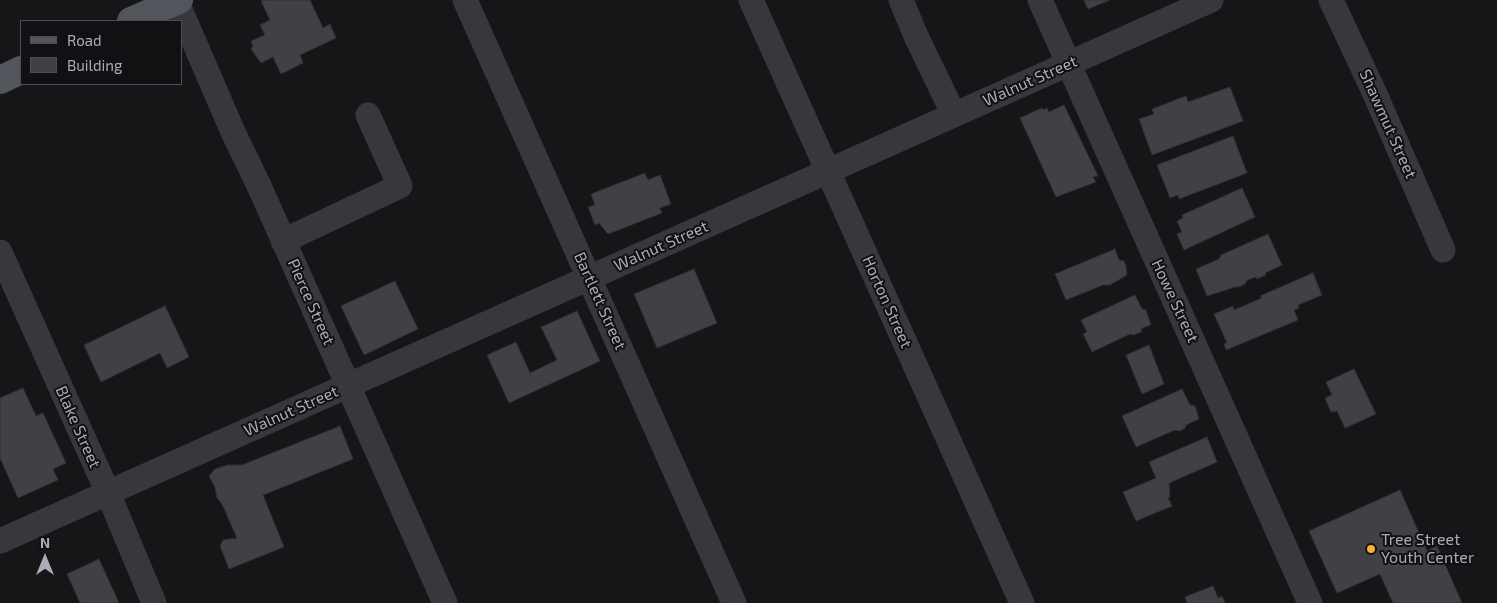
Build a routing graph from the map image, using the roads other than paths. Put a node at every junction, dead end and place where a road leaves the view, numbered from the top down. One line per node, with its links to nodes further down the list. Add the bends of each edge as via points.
1 (177, 0): 8 (main road); 15 (street, Pierce Street)
2 (465, 0): 18 (street, Bartlett Street)
3 (752, 0): 14 (street, Horton Street)
4 (901, 0): 13 (street)
5 (1040, 0): 9 (street, Howe Street)
6 (1212, 0): 9 (street, Walnut Street)
7 (1331, 0): 16 (street, Shawmut Street)
8 (133, 20)
9 (1068, 65): 13 (street, Walnut Street); 26 (street, Howe Street)
10 (20, 70): 11 (main road)
11 (0, 80)
12 (368, 115): 15 (street, via 400,186)
13 (954, 115): 14 (street, Walnut Street)
14 (828, 172): 18 (street, Walnut Street); 25 (street, Horton Street)
15 (283, 241): 19 (street, Pierce Street)
16 (1443, 250)
17 (0, 252): 20 (street, Blake Street)
18 (589, 278): 19 (street, Walnut Street); 24 (street, Bartlett Street)
19 (348, 385): 20 (street, Walnut Street); 23 (street, Pierce Street)
20 (108, 493): 21 (street, Walnut Street); 22 (street, Blake Street)
21 (0, 541)
22 (154, 603)
23 (446, 603)
24 (734, 603)
25 (1022, 603)
26 (1310, 603)

